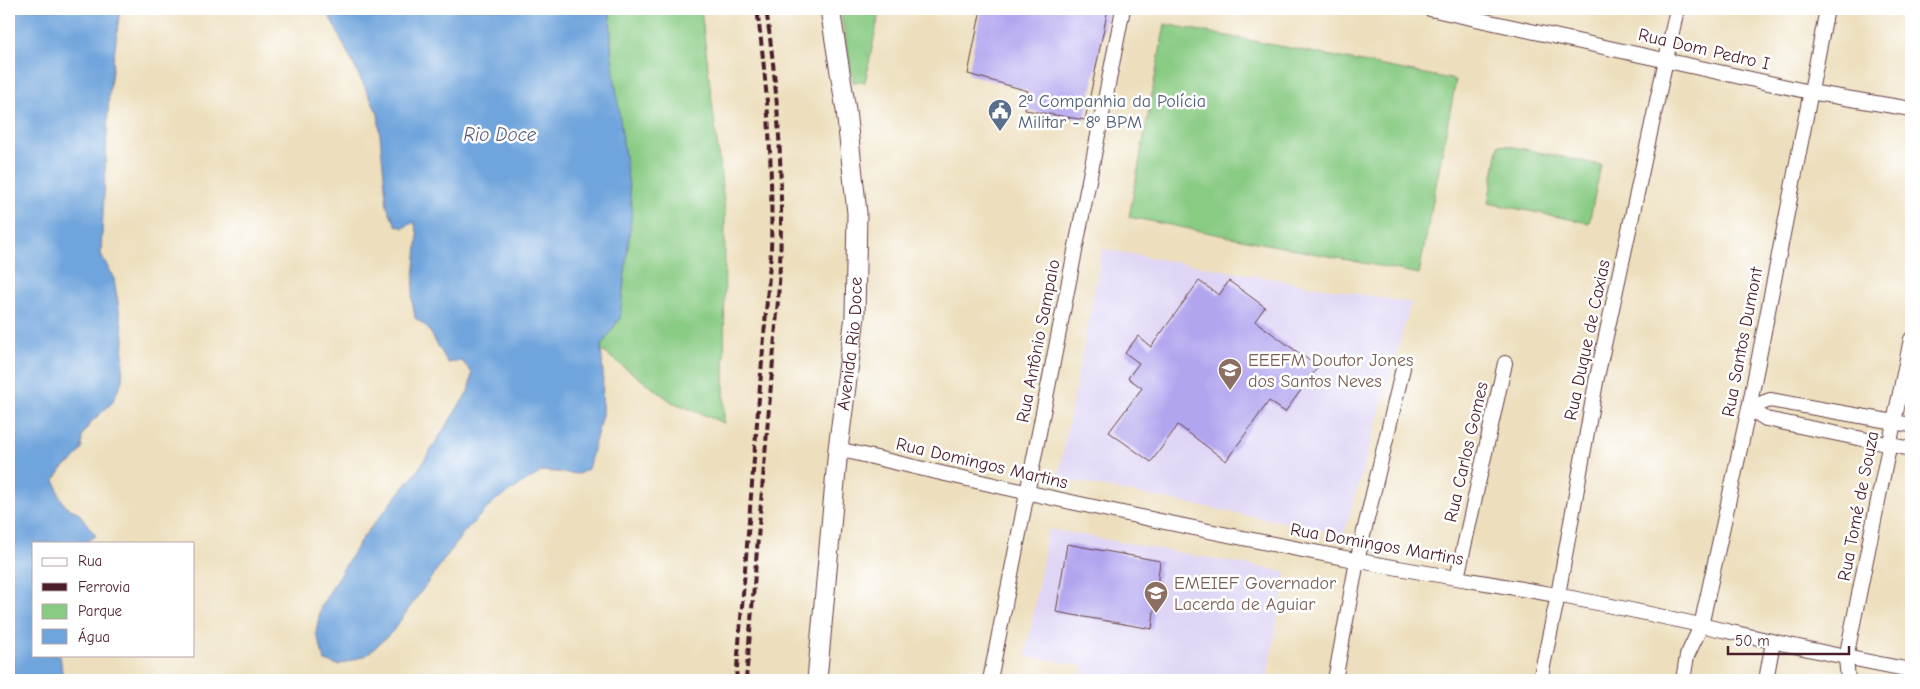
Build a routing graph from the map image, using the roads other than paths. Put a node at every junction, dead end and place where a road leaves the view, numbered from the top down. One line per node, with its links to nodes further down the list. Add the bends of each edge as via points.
1 (830, 9): 18 (street, Avenida Rio Doce, via 846,110 857,213 855,316)
2 (1124, 9): 19 (street, Rua Antônio Sampaio)
3 (1430, 9): 6 (street, Rua Dom Pedro I)
4 (1676, 9): 7 (street, Rua Duque de Caxias)
5 (1827, 9): 8 (street, Rua Santos Dumont)
6 (1475, 13): 7 (street, Rua Dom Pedro I)
7 (1666, 59): 8 (street, Rua Dom Pedro I); 22 (street, Rua Duque de Caxias, via 1596,382)
8 (1810, 92): 9 (street, Rua Dom Pedro I); 13 (street, Rua Santos Dumont)
9 (1911, 109)
10 (1911, 339): 14 (street, Rua Tomé de Souza)
11 (1505, 363): 21 (street, Rua Carlos Gomes)
12 (1403, 368): 20 (street)
13 (1749, 408): 14 (street, via 1770,400); 16 (street, via 1766,419); 23 (street, Rua Santos Dumont)
14 (1894, 422): 15 (street); 16 (street, Rua Tomé de Souza)
15 (1911, 425)
16 (1889, 445): 17 (street); 25 (street, Rua Tomé de Souza)
17 (1911, 448)
18 (838, 449): 19 (street, Rua Domingos Martins); 27 (street, Avenida Rio Doce)
19 (1027, 494): 20 (street, Rua Domingos Martins); 28 (street, Rua Antônio Sampaio)
20 (1357, 561): 21 (street, Rua Domingos Martins); 29 (street)
21 (1457, 578): 22 (street, Rua Domingos Martins)
22 (1558, 596): 23 (street, Rua Domingos Martins); 30 (street, Rua Duque de Caxias)
23 (1701, 626): 24 (street, Rua Domingos Martins); 31 (street, Rua Santos Dumont, via 1687,656)
24 (1773, 642): 25 (street, Rua Domingos Martins); 32 (street)
25 (1846, 658): 26 (street, Rua Domingos Martins); 33 (street, Rua Tomé de Souza)
26 (1911, 670)
27 (817, 680)
28 (990, 680)
29 (1335, 680)
30 (1540, 680)
31 (1683, 680)
32 (1766, 680)
33 (1848, 680)

